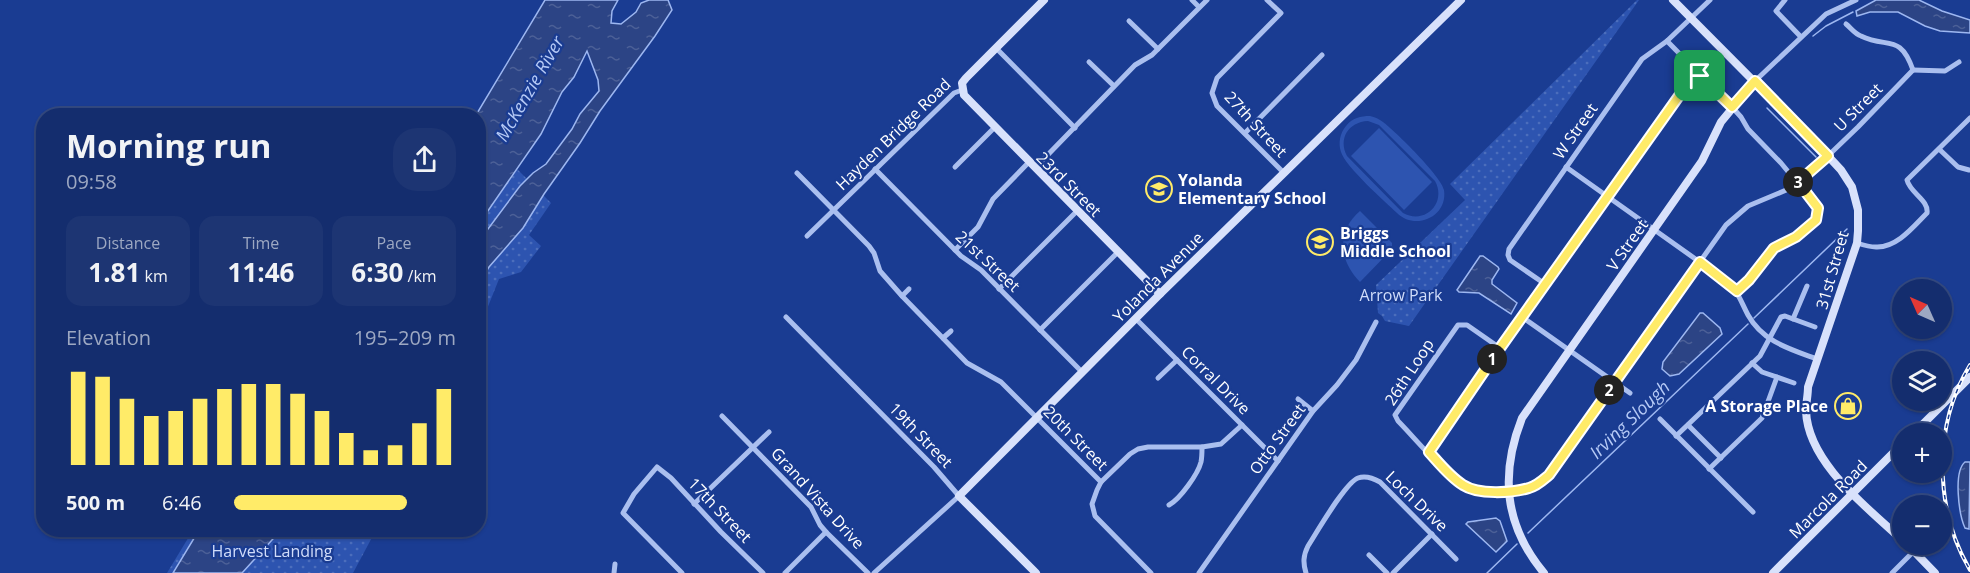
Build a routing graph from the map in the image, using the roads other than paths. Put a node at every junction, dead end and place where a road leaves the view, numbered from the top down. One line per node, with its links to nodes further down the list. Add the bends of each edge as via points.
1 (1044, 0): 16 (street, Hayden Bridge Road)
2 (1192, 0): 10 (street)
3 (1207, 0): 10 (street)
4 (1267, 0): 30 (street, 27th Street, via 1281,13 1217,78 1212,93 1217,106)
5 (1461, 0): 39 (street, Yolanda Avenue)
6 (1673, 0): 11 (street, 31st Street)
7 (1710, 0): 11 (street, W Street)
8 (1785, 0): 14 (street, via 1776,11)
9 (1856, 0): 14 (street, V Street, via 1826,14)
10 (1199, 7): 17 (street)
11 (1692, 19): 15 (street, W Street); 23 (street, 31st Street)
12 (1129, 21): 17 (street)
13 (1846, 24): 21 (street, via 1859,35 1902,48)
14 (1801, 37): 23 (street, V Street)
15 (1667, 41): 22 (street); 35 (street, W Street, via 1642,59)
16 (996, 48): 25 (street, Hayden Bridge Road, via 966,78); 29 (street)
17 (1158, 49): 24 (street)
18 (1322, 55): 30 (street)
19 (1089, 62): 24 (street)
20 (1959, 62): 21 (street, via 1945,71)
21 (1913, 70): 32 (street, U Street)
22 (1696, 72): 26 (street); 41 (street)
23 (1755, 81): 26 (street, V Street); 32 (street, 31st Street)
24 (1114, 86): 29 (street)
25 (962, 90): 28 (street, 23rd Street); 36 (street, Hayden Bridge Road, via 954,93)
26 (1732, 107): 40 (street); 44 (street, V Street)
27 (1970, 118): 31 (street)
28 (994, 128): 33 (street, 23rd Street); 34 (street)
29 (1075, 128): 33 (street)
30 (1245, 133): 39 (street, 27th Street)
31 (1939, 149): 37 (street, via 1958,167); 46 (street, via 1907,180 1928,210 1902,237 1888,245)
32 (1828, 156): 40 (street, U Street); 46 (street, 31st Street, via 1852,187 1859,218)
33 (1032, 165): 43 (street, 23rd Street); 47 (street, via 993,199 978,228)
34 (955, 167)
35 (1566, 167): 41 (street); 50 (street, W Street, via 1508,254 1517,266)
36 (875, 169): 42 (street, Hayden Bridge Road); 47 (street, 21st Street)
37 (1969, 170)
38 (797, 173): 42 (street, 20th Street)
39 (1284, 173): 55 (street, Yolanda Avenue)
40 (1798, 182): 49 (street, U Street, via 1744,208 1726,225); 54 (street, via 1818,208 1816,220 1796,237 1774,248)
41 (1608, 196): 44 (street); 50 (street)
42 (833, 210): 45 (street, Hayden Bridge Road); 56 (street, 20th Street, via 869,246 880,272)
43 (1077, 211): 48 (street, 23rd Street); 53 (street)
44 (1655, 229): 49 (street); 68 (street, V Street)
45 (807, 236)
46 (1857, 243): 69 (street, 31st Street)
47 (955, 250): 53 (street, 21st Street)
48 (1118, 252): 55 (street, 23rd Street); 63 (street)
49 (1700, 262): 54 (street); 76 (street, U Street)
50 (1545, 284): 58 (street)
51 (1807, 286): 60 (street)
52 (909, 289): 56 (street)
53 (999, 289): 63 (street, 21st Street)
54 (1737, 291): 66 (street, via 1752,321)
55 (1160, 294): 59 (street, Yolanda Avenue)
56 (902, 296): 65 (street, 20th Street)
57 (786, 317): 99 (street, 19th Street)
58 (1522, 317): 67 (street); 68 (street)
59 (1136, 319): 70 (street, Corral Drive); 72 (street, Yolanda Avenue)
60 (1794, 319): 62 (street); 66 (street, via 1781,317)
61 (1376, 321): 80 (street, Otto Street, via 1356,360)
62 (1815, 327)
63 (1040, 330): 72 (street, 21st Street)
64 (951, 331): 65 (street)
65 (943, 338): 82 (street, 20th Street, via 967,363 1001,382)
66 (1770, 339): 69 (street); 71 (street)
67 (1500, 348): 91 (street); 91 (street, 26th Loop, via 1467,325 1458,325 1399,407 1395,415 1398,421)
68 (1569, 350): 76 (street); 97 (street, V Street, via 1522,418 1510,454)
69 (1817, 359): 98 (street, 31st Street, via 1808,387 1806,412 1810,432 1825,463)
70 (1177, 360): 75 (street); 85 (street, Corral Drive)
71 (1752, 363): 73 (street); 86 (street)
72 (1082, 372): 82 (street, Yolanda Avenue)
73 (1777, 377): 77 (street); 93 (street, via 1762,418)
74 (1970, 377): 84 (street)
75 (1158, 378)
76 (1615, 382): 78 (street); 97 (street, U Street, via 1549,475 1529,488)
77 (1794, 383)
78 (1630, 393)
79 (1298, 399): 80 (street)
80 (1313, 411): 94 (street, Otto Street)
81 (723, 416): 89 (street, Grand Vista Drive)
82 (1037, 418): 96 (street, 20th Street); 99 (street, Yolanda Avenue)
83 (1660, 419): 88 (street)
84 (1924, 423)
85 (1242, 425): 90 (street, via 1221,444); 94 (street, Corral Drive)
86 (1688, 425): 88 (street); 93 (street)
87 (769, 432): 89 (street)
88 (1676, 436): 95 (street)
89 (753, 447): 100 (street); 104 (street, Grand Vista Drive, via 811,507)
90 (1202, 447): 96 (street, via 1138,449); 101 (street, via 1198,469 1178,498)
91 (1429, 452): 97 (street, 26th Loop, via 1466,487 1485,492)
92 (1892, 454): 98 (street, Marcola Road)
93 (1720, 458): 95 (street)
94 (1278, 461): 120 (street, Otto Street)
95 (1709, 469): 102 (street)
96 (1101, 482): 119 (street, 20th Street, via 1092,504 1095,516)
97 (1508, 491): 106 (street, V Street, via 1517,529)
98 (1853, 493): 103 (street, 31st Street); 126 (street, Marcola Road)
99 (959, 496): 112 (street, 19th Street); 118 (street, Yolanda Avenue)
100 (694, 504): 114 (street, 17th Street, via 657,467 623,513); 115 (street, 17th Street)
101 (1168, 504)
102 (1753, 512)
103 (1892, 530)
104 (826, 532): 116 (street); 117 (street, Grand Vista Drive)
105 (1432, 534): 110 (street, Loch Drive); 121 (street, Loch Drive, via 1380,482 1372,477 1358,478 1348,486 1308,546 1304,555); 123 (street)
106 (1528, 550): 124 (street, V Street); 125 (street, V Street)
107 (1369, 555): 122 (street)
108 (1910, 555): 127 (street)
109 (1918, 555): 128 (street)
110 (1456, 559)
111 (615, 564): 113 (street)
112 (1034, 572)
113 (614, 573)
114 (682, 573)
115 (763, 573)
116 (785, 573)
117 (868, 573)
118 (874, 573)
119 (1151, 573)
120 (1199, 573)
121 (1306, 573)
122 (1387, 573)
123 (1393, 573)
124 (1544, 573)
125 (1551, 573)
126 (1773, 573)
127 (1892, 573)
128 (1935, 573)

